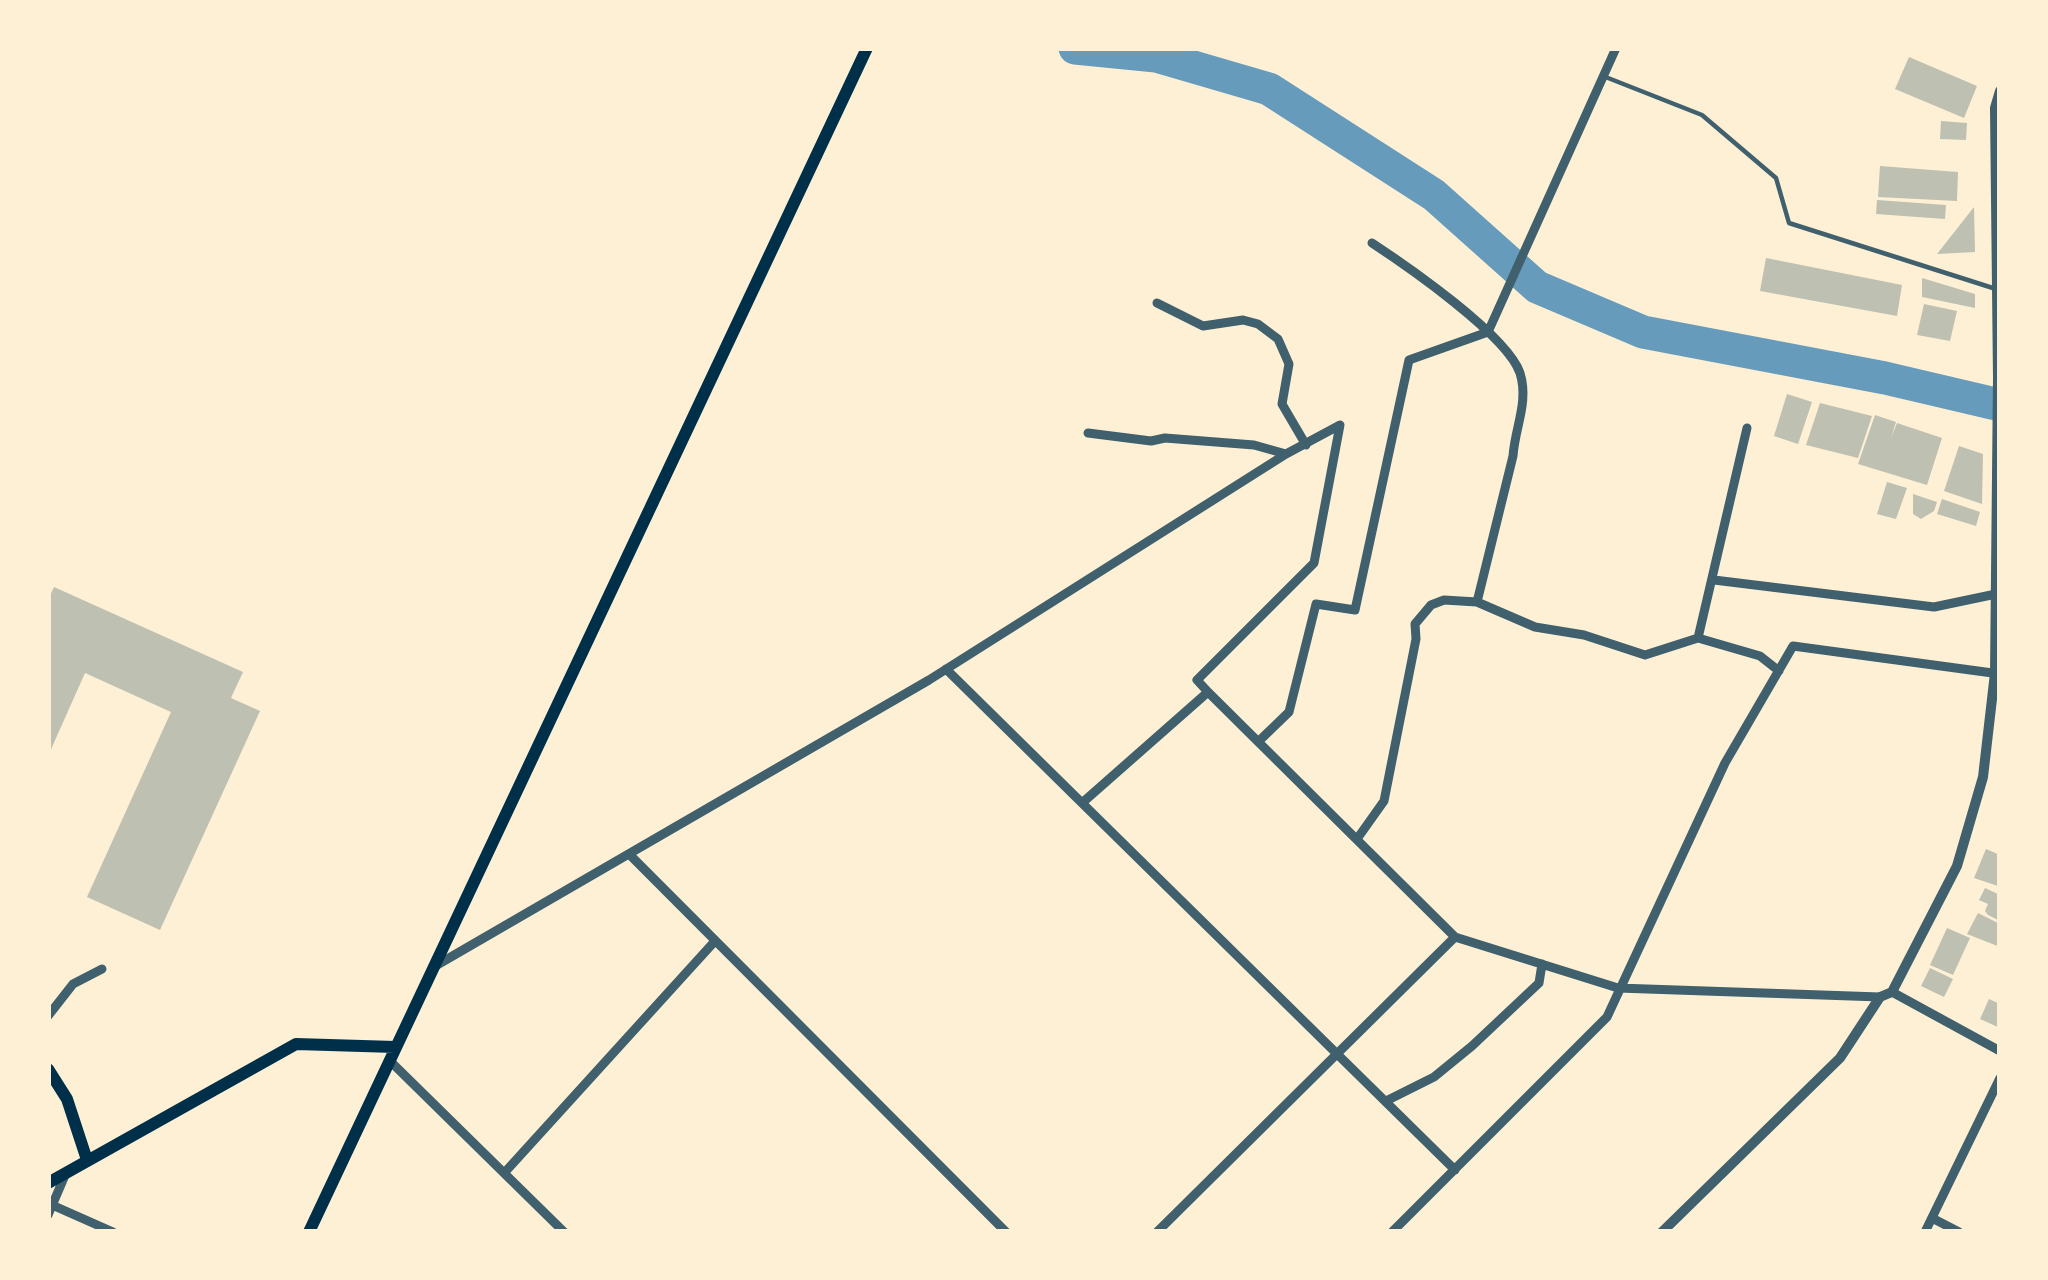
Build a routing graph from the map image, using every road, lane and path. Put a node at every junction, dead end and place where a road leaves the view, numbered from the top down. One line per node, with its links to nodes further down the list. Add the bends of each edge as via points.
1 (868, 48): 31 (main road)
2 (1616, 48): 3 (street)
3 (1603, 76): 6 (lane, via 1702,115 1776,178 1789,223); 8 (street)
4 (2000, 91): 6 (street)
5 (1372, 243): 8 (street)
6 (1996, 289): 9 (street)
7 (1157, 304): 13 (street, via 1203,326 1258,323 1278,339 1289,364 1282,404)
8 (1488, 332): 18 (street, via 1519,370 1524,406); 24 (street, via 1409,360 1355,610 1316,604 1289,712)
9 (1998, 354): 10 (street)
10 (1998, 378): 15 (street)
11 (1747, 428): 16 (street)
12 (1088, 433): 14 (street)
13 (1306, 445): 14 (street); 23 (street, via 1340,424 1314,563 1197,680)
14 (1286, 454): 20 (street)
15 (1999, 466): 17 (street)
16 (1714, 580): 17 (street, via 1934,607); 19 (street)
17 (1996, 594): 22 (street)
18 (1478, 602): 19 (street, via 1534,627 1645,655); 26 (street, via 1444,600 1415,624 1384,801)
19 (1698, 638): 21 (street, via 1760,656)
20 (946, 670): 25 (street); 27 (street)
21 (1779, 671): 22 (street, via 1793,646); 33 (street, via 1725,764)
22 (1998, 674): 34 (street, via 1984,777 1957,866)
23 (1208, 692): 24 (street); 25 (street)
24 (1259, 741): 26 (street)
25 (1082, 803): 37 (street)
26 (1357, 838): 28 (street)
27 (629, 854): 29 (street); 31 (street)
28 (1455, 937): 30 (street); 37 (street)
29 (715, 941): 44 (street); 52 (street)
30 (1542, 964): 33 (street); 41 (street, via 1539,982 1472,1046 1434,1077)
31 (432, 968): 38 (main road)
32 (102, 969): 35 (street, via 74,984)
33 (1618, 988): 34 (street); 43 (street, via 1582,1046)
34 (1886, 994): 36 (street); 55 (street, via 1840,1058)
35 (48, 1016)
36 (2000, 1051)
37 (1337, 1053): 41 (street); 53 (street)
38 (392, 1054): 42 (main road, via 296,1044); 44 (street); 50 (main road)
39 (48, 1069): 42 (main road)
40 (2000, 1078): 48 (street)
41 (1386, 1100): 43 (street)
42 (88, 1160): 45 (main road)
43 (1455, 1170): 54 (street)
44 (506, 1171): 51 (street)
45 (66, 1173): 46 (main road); 47 (street)
46 (48, 1184)
47 (50, 1210): 49 (street)
48 (1932, 1218): 56 (street); 57 (street)
49 (112, 1232)
50 (309, 1232)
51 (564, 1232)
52 (1006, 1232)
53 (1157, 1232)
54 (1392, 1232)
55 (1662, 1232)
56 (1925, 1232)
57 (1959, 1232)

